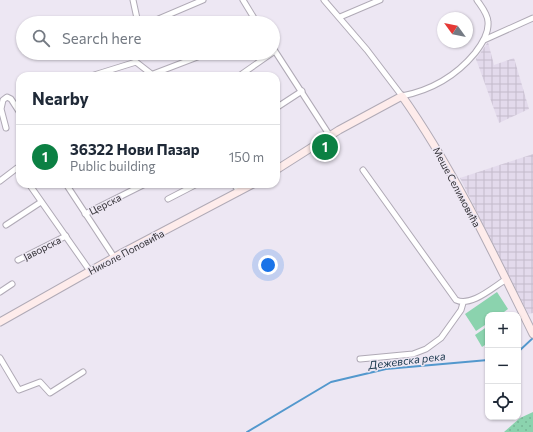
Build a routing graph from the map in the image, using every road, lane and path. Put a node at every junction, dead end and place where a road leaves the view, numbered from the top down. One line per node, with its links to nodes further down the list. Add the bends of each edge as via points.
1 (133, 0): 7 (street)
2 (203, 0): 8 (street)
3 (243, 0): 9 (street)
4 (324, 0): 10 (street, Меше Селимовића)
5 (380, 0): 10 (street)
6 (477, 0): 12 (street, via 488,22)
7 (136, 16)
8 (165, 16)
9 (253, 16)
10 (340, 17): 21 (street, Меше Селимовића)
11 (533, 18): 12 (street)
12 (484, 40): 21 (street, via 458,72 425,90)
13 (191, 60): 18 (street)
14 (260, 60): 19 (street)
15 (280, 60): 20 (street)
16 (104, 72): 17 (street, via 136,62)
17 (150, 72)
18 (161, 72)
19 (244, 72)
20 (302, 91): 22 (street); 25 (street)
21 (402, 96): 25 (main road); 45 (main road, Меше Селимовића, via 450,173)
22 (280, 105)
23 (16, 107): 24 (street, via 11,99 6,97 3,100 1,109)
24 (6, 128)
25 (330, 136): 26 (main road)
26 (280, 167)
27 (16, 169): 29 (street)
28 (363, 170): 48 (street, via 456,300)
29 (0, 181)
30 (31, 188): 38 (street, Јаворска)
31 (69, 188): 39 (street, Церска)
32 (137, 188): 39 (street, Церска)
33 (189, 188): 37 (street)
34 (236, 188): 36 (street)
35 (246, 188): 36 (main road, Николе Поповића)
36 (239, 192): 42 (main road, Николе Поповића)
37 (168, 199)
38 (41, 202): 40 (street); 41 (street, Јаворска)
39 (85, 214): 42 (street, Церска)
40 (6, 225)
41 (66, 236): 43 (street, Јаворска); 44 (street, Јаворска)
42 (114, 257): 44 (main road, Николе Поповића)
43 (18, 260)
44 (90, 270): 49 (main road, Николе Поповића)
45 (505, 280): 48 (street); 50 (main road, Меше Селимовића)
46 (12, 284): 47 (street)
47 (0, 292)
48 (462, 303): 52 (street, via 461,310 441,338 426,349 413,354)
49 (0, 322)
50 (533, 334)
51 (0, 358): 53 (street, via 19,390 40,382 50,393)
52 (360, 359)
53 (83, 372)

